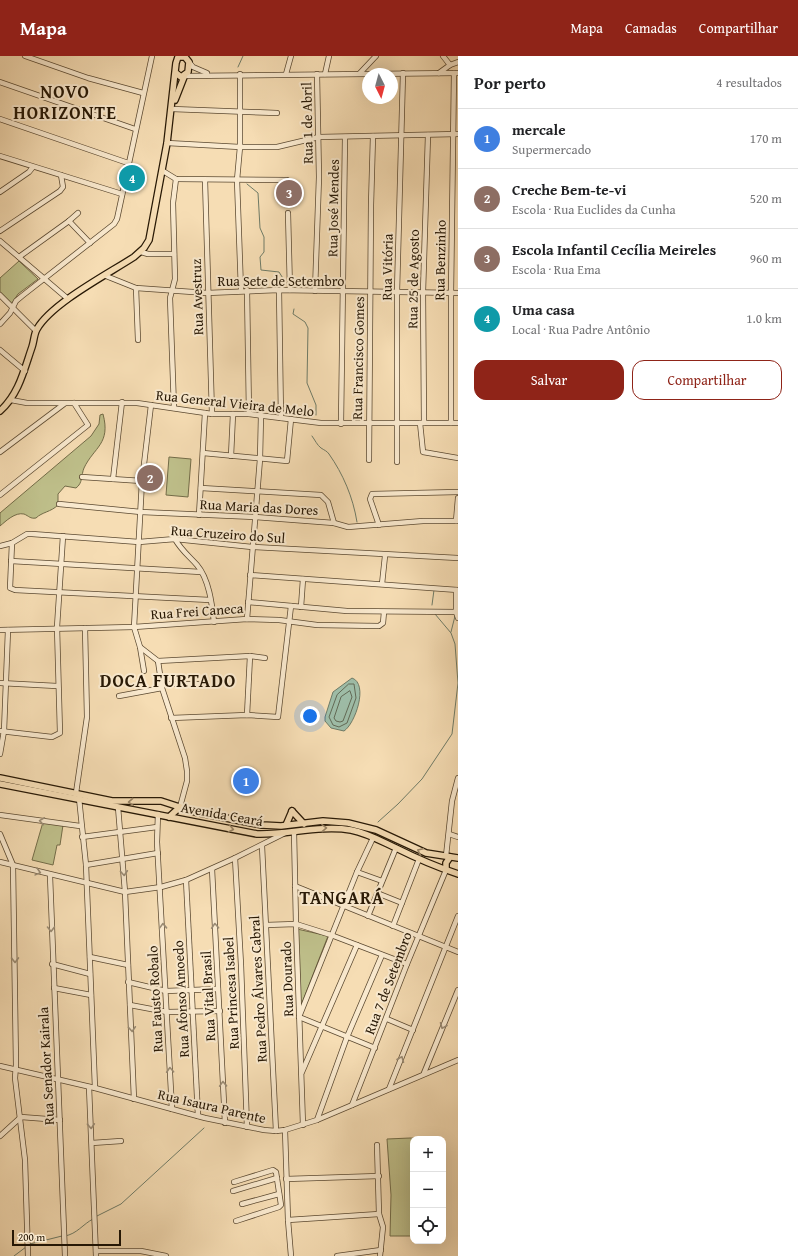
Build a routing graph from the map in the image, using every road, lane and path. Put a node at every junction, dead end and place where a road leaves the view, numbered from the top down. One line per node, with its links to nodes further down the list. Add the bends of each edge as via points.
1 (25, 56): 8 (street)
2 (152, 56): 24 (street)
3 (181, 56): 9 (main road); 12 (main road)
4 (291, 56): 19 (street)
5 (329, 56): 21 (street)
6 (376, 56): 13 (street)
7 (443, 56): 11 (street)
8 (35, 58): 24 (street, via 88,78)
9 (190, 62): 17 (street); 22 (main road, via 188,72)
10 (458, 62): 11 (street)
11 (450, 65): 15 (street)
12 (176, 73): 22 (main road); 25 (main road)
13 (360, 73): 14 (street); 21 (street)
14 (403, 73): 15 (street); 32 (street, Rua Vitória)
15 (439, 73): 16 (street)
16 (456, 73): 31 (street, Rua Benzinho)
17 (211, 74): 18 (street); 22 (street)
18 (240, 74): 19 (street); 26 (street)
19 (286, 74): 20 (street)
20 (317, 74): 21 (street); 33 (street, Rua 1 de Abril)
21 (325, 74)
22 (184, 76): 25 (main road)
23 (0, 82): 29 (street)
24 (144, 94): 29 (street)
25 (172, 109): 26 (street); 36 (main road)
26 (240, 112): 27 (street); 37 (street)
27 (277, 113)
28 (0, 119): 39 (street)
29 (135, 129): 39 (street)
30 (428, 134): 31 (street); 32 (street); 70 (street, Rua 25 de Agosto)
31 (456, 134): 71 (street, Rua Benzinho)
32 (401, 135): 34 (street); 69 (street, Rua Vitória)
33 (318, 136): 35 (street); 37 (street, via 277,147); 66 (street, Rua 1 de Abril)
34 (373, 136): 35 (street); 68 (street, Rua Francisco Gomes)
35 (345, 137): 67 (street, Rua José Mendes)
36 (168, 142): 37 (street); 41 (main road)
37 (240, 147): 45 (street)
38 (0, 156): 40 (street)
39 (128, 163): 48 (street)
40 (33, 166): 42 (street); 47 (street, via 29,172)
41 (163, 171): 43 (street); 55 (main road, via 152,231)
42 (61, 175): 48 (street); 52 (street, via 63,187 60,191)
43 (176, 179): 44 (street); 56 (street, via 173,203)
44 (204, 180): 45 (street); 72 (street, Rua Avestruz)
45 (237, 180): 46 (street); 62 (street)
46 (287, 180)
47 (0, 192)
48 (122, 194): 54 (street, via 114,224)
49 (78, 213): 51 (street)
50 (288, 213): 65 (street)
51 (69, 221): 54 (street); 57 (street)
52 (0, 231)
53 (0, 242): 57 (street)
54 (90, 243): 59 (street)
55 (141, 252): 56 (street); 58 (main road)
56 (174, 254): 61 (street, via 175,279)
57 (19, 257): 59 (street)
58 (106, 276): 60 (street, Rua Sete de Setembro); 75 (main road)
59 (43, 278): 75 (street); 76 (street)
60 (136, 288): 61 (street, Rua Sete de Setembro); 79 (street)
61 (172, 290): 72 (street, Rua Sete de Setembro); 87 (street, via 170,298)
62 (240, 290): 63 (street, Rua Sete de Setembro); 72 (street, Rua Sete de Setembro)
63 (247, 290): 64 (street, Rua Sete de Setembro); 92 (street)
64 (279, 290): 65 (street, Rua Sete de Setembro); 94 (street)
65 (290, 290): 66 (street, Rua Sete de Setembro)
66 (315, 291): 67 (street, Rua Sete de Setembro)
67 (343, 292): 68 (street, Rua Sete de Setembro); 100 (street, Rua José Mendes)
68 (370, 292): 69 (street, Rua Sete de Setembro); 101 (street, Rua Francisco Gomes)
69 (397, 292): 70 (street, Rua Sete de Setembro); 96 (street, Rua Vitória)
70 (423, 292): 71 (street, Rua Sete de Setembro); 97 (street, Rua 25 de Agosto)
71 (451, 292): 73 (street, Rua Sete de Setembro); 98 (street, Rua Benzinho)
72 (207, 293): 90 (street, Rua Avestruz)
73 (458, 293)
74 (0, 295): 76 (street)
75 (68, 300): 78 (main road, via 50,314)
76 (12, 307): 77 (street); 78 (street)
77 (0, 324)
78 (36, 331): 81 (main road)
79 (138, 340)
80 (0, 350): 81 (street)
81 (25, 371): 82 (main road)
82 (11, 400): 85 (street, Rua General Vieira de Melo); 88 (main road)
83 (122, 402): 84 (street, Rua General Vieira de Melo); 86 (street, Rua General Vieira de Melo); 110 (street)
84 (74, 403): 85 (street, Rua General Vieira de Melo); 115 (street, via 88,425)
85 (64, 404): 102 (street)
86 (151, 405): 87 (street, Rua General Vieira de Melo); 111 (street)
87 (174, 408): 89 (street, Rua General Vieira de Melo)
88 (0, 411)
89 (205, 412): 90 (street, Rua General Vieira de Melo); 103 (street)
90 (212, 414): 91 (street, Rua General Vieira de Melo)
91 (233, 414): 92 (street, Rua General Vieira de Melo); 104 (street)
92 (249, 414): 93 (street, Rua General Vieira de Melo)
93 (261, 415): 94 (street, Rua General Vieira de Melo); 106 (street)
94 (281, 418): 95 (street, Rua General Vieira de Melo)
95 (291, 419): 100 (street, Rua General Vieira de Melo); 106 (street, via 287,461)
96 (397, 423): 97 (street, Rua General Vieira de Melo); 101 (street, Rua General Vieira de Melo); 108 (street, Rua Vitória)
97 (422, 423): 98 (street, Rua General Vieira de Melo); 105 (street, Rua 25 de Agosto, via 423,452)
98 (451, 423): 99 (street, Rua General Vieira de Melo)
99 (458, 423)
100 (341, 424): 101 (street, Rua General Vieira de Melo)
101 (369, 424): 107 (street, Rua Francisco Gomes)
102 (0, 452)
103 (203, 453): 104 (street); 112 (street)
104 (231, 456): 106 (street)
105 (458, 458)
106 (260, 459): 113 (street)
107 (369, 460)
108 (397, 462)
109 (82, 476): 110 (street)
110 (113, 479): 111 (street)
111 (142, 482): 118 (street)
112 (201, 488): 113 (street); 119 (street)
113 (257, 491): 120 (street); 122 (street, via 321,495 328,502)
114 (458, 492): 123 (street, via 372,494 370,499)
115 (0, 495)
116 (458, 498): 121 (street)
117 (59, 504): 118 (street, Rua Maria das Dores)
118 (141, 512): 119 (street, Rua Maria das Dores); 126 (street)
119 (199, 515): 120 (street, Rua Maria das Dores)
120 (254, 517): 122 (street, Rua Maria das Dores); 129 (street)
121 (457, 521): 123 (street, Rua Maria das Dores, via 423,520)
122 (334, 523): 123 (street, Rua Maria das Dores, via 348,527)
123 (379, 525)
124 (63, 536): 126 (street, Rua Cruzeiro do Sul); 127 (street, Rua Cruzeiro do Sul, via 26,534); 133 (street)
125 (175, 539): 126 (street, Rua Cruzeiro do Sul); 129 (street, Rua Cruzeiro do Sul); 135 (street, via 180,550)
126 (139, 542): 134 (street)
127 (12, 543): 128 (street, Rua Cruzeiro do Sul); 132 (street)
128 (0, 546)
129 (252, 547): 130 (street, Rua Cruzeiro do Sul); 136 (street)
130 (385, 556): 131 (street, Rua Cruzeiro do Sul); 138 (street)
131 (458, 558)
132 (11, 561): 133 (street); 140 (street, via 10,588)
133 (61, 564): 134 (street); 140 (street)
134 (137, 569): 135 (street); 141 (street)
135 (201, 572): 142 (street)
136 (250, 575): 137 (street); 143 (street)
137 (303, 579): 138 (street); 145 (street)
138 (382, 584): 139 (street)
139 (457, 590): 147 (street)
140 (59, 592): 141 (street); 152 (street)
141 (134, 595): 142 (street); 153 (street)
142 (210, 600): 150 (street)
143 (248, 602): 144 (street); 149 (street)
144 (291, 606): 145 (street); 151 (street)
145 (301, 607): 146 (street)
146 (384, 612): 147 (street); 151 (street, Rua Frei Caneca, via 383,623 379,626)
147 (457, 612): 148 (street)
148 (458, 618)
149 (247, 619): 150 (street, Rua Frei Caneca); 151 (street, Rua Frei Caneca)
150 (214, 622): 153 (street, Rua Frei Caneca)
151 (290, 622): 168 (street, via 278,717)
152 (57, 627): 154 (street, Rua Frei Caneca); 156 (street, Rua Frei Caneca); 165 (street)
153 (134, 627): 154 (street, Rua Frei Caneca); 157 (street)
154 (85, 628): 175 (street, via 87,717)
155 (0, 630): 156 (street, Rua Frei Caneca)
156 (8, 630): 163 (street)
157 (140, 647): 160 (street); 161 (street)
158 (250, 656): 159 (street); 160 (street); 168 (street)
159 (264, 658)
160 (158, 660): 166 (street)
161 (144, 671)
162 (0, 683): 163 (street)
163 (6, 684): 165 (street); 170 (street)
164 (206, 684): 166 (street)
165 (57, 686): 170 (street, via 60,729 57,736)
166 (161, 686): 167 (street); 169 (street)
167 (119, 696)
168 (247, 715): 169 (street)
169 (171, 718): 180 (street, via 185,758 187,772)
170 (2, 731): 171 (street)
171 (0, 754)
172 (0, 778): 175 (main road, Avenida Ceará)
173 (458, 778): 177 (street)
174 (0, 784): 175 (main road, Avenida Ceará)
175 (77, 796): 176 (main road, Avenida Ceará, one-way to 175, via 112,801); 179 (main road, Avenida Ceará); 187 (street)
176 (155, 801): 180 (main road, Avenida Ceará); 181 (main road, via 152,806)
177 (452, 801): 178 (street); 193 (street)
178 (458, 803)
179 (118, 807): 181 (main road, Avenida Ceará); 189 (street)
180 (180, 807): 183 (main road); 185 (main road, Avenida Ceará, via 262,826)
181 (156, 814): 183 (main road, Avenida Ceará); 188 (street, Rua Fausto Robalo)
182 (0, 815): 187 (street, one-way to 182)
183 (169, 817): 191 (main road, Avenida Ceará, one-way to 191, via 257,834)
184 (304, 824): 185 (main road, via 292,811); 186 (main road, Avenida Ceará); 200 (main road, Avenida Ceará, one-way to 184, via 426,853 368,827 336,821)
185 (286, 825): 186 (main road, Avenida Ceará)
186 (293, 825): 191 (main road)
187 (80, 826): 194 (street)
188 (157, 828): 189 (street); 199 (street, Rua Fausto Robalo)
189 (120, 832): 194 (street); 203 (street)
190 (294, 832): 191 (main road, Avenida Ceará); 196 (main road, Avenida Ceará, one-way to 196, via 336,828); 216 (street, Rua Dourado)
191 (285, 833): 197 (street)
192 (0, 834): 207 (street)
193 (449, 834): 195 (street); 200 (street)
194 (82, 837): 206 (street)
195 (458, 837)
196 (373, 838): 198 (main road, Avenida Ceará); 210 (street)
197 (262, 846): 201 (street); 225 (street, Rua Pedro Álvares Cabral)
198 (396, 848): 204 (main road, Avenida Ceará); 214 (street)
199 (158, 854): 203 (street); 217 (street, Rua Fausto Robalo)
200 (448, 857): 202 (main road, Avenida Ceará); 209 (main road)
201 (235, 858): 208 (street); 273 (street, Rua Princesa Isabel, via 242,965)
202 (458, 858)
203 (123, 859): 206 (street); 218 (street, one-way to 218)
204 (419, 859): 209 (main road, Avenida Ceará); 220 (street)
205 (0, 862): 207 (street)
206 (86, 865): 215 (street)
207 (13, 866): 212 (street, one-way to 212); 257 (street, one-way to 257)
208 (212, 869): 213 (street); 240 (street, Rua Vital Brasil, one-way to 208)
209 (446, 870): 211 (main road, Avenida Ceará); 228 (street, Rua 7 de Setembro)
210 (357, 872): 214 (street); 221 (street)
211 (458, 874)
212 (50, 876): 215 (street); 234 (street, Rua Senador Kairala, one-way to 234)
213 (186, 880): 217 (street); 241 (street, Rua Afonso Amoedo)
214 (382, 881): 219 (street)
215 (86, 884): 218 (street); 233 (street)
216 (295, 886): 221 (street); 224 (street, Rua Dourado)
217 (161, 887): 218 (street); 243 (street, Rua Fausto Robalo, one-way to 217)
218 (125, 892): 236 (street)
219 (377, 893): 220 (street); 222 (street)
220 (402, 903): 226 (street)
221 (344, 906): 222 (street); 227 (street)
222 (368, 916): 226 (street)
223 (458, 916): 230 (street)
224 (296, 924): 225 (street); 227 (street); 249 (street, Rua Dourado)
225 (266, 925): 275 (street, Rua Pedro Álvares Cabral)
226 (393, 926): 228 (street)
227 (331, 935): 229 (street); 249 (street)
228 (419, 936): 230 (street); 235 (street, Rua 7 de Setembro)
229 (358, 945): 232 (street); 251 (street)
230 (446, 947): 231 (street); 252 (street)
231 (458, 952)
232 (382, 954): 235 (street); 253 (street)
233 (90, 957): 236 (street); 237 (street)
234 (52, 964): 237 (street); 239 (street, Rua Senador Kairala)
235 (407, 964): 250 (street, Rua 7 de Setembro)
236 (128, 965): 238 (street)
237 (90, 974): 244 (street)
238 (128, 982): 243 (street); 245 (street)
239 (54, 988): 244 (street); 260 (street, Rua Senador Kairala)
240 (218, 989): 241 (street); 246 (street, Rua Vital Brasil)
241 (193, 990): 243 (street); 248 (street, Rua Afonso Amoedo)
242 (458, 990): 258 (street, one-way to 258)
243 (166, 991): 247 (street, Rua Fausto Robalo)
244 (90, 995): 262 (street)
245 (130, 1005): 247 (street); 264 (street, one-way to 264)
246 (220, 1011): 248 (street); 271 (street, Rua Vital Brasil, one-way to 246)
247 (167, 1012): 248 (street); 266 (street, Rua Fausto Robalo, one-way to 247)
248 (193, 1012): 267 (street, Rua Afonso Amoedo)
249 (299, 1017): 251 (street); 259 (street, Rua Dourado)
250 (386, 1019): 252 (street); 254 (street, Rua 7 de Setembro)
251 (323, 1027): 253 (street); 259 (street)
252 (413, 1030): 263 (street, one-way to 252)
253 (347, 1037): 254 (street); 270 (street)
254 (375, 1048): 265 (street, Rua 7 de Setembro)
255 (458, 1060): 258 (street, Rua Isaura Parente)
256 (0, 1066): 257 (street, Rua Isaura Parente)
257 (16, 1070): 260 (street, Rua Isaura Parente); 268 (street)
258 (424, 1073): 263 (street, Rua Isaura Parente)
259 (302, 1074): 272 (street, Rua Dourado)
260 (58, 1081): 261 (street, Rua Isaura Parente); 269 (street, Rua Senador Kairala)
261 (89, 1087): 262 (street, Rua Isaura Parente); 278 (street, one-way to 278)
262 (95, 1088): 264 (street, Rua Isaura Parente)
263 (389, 1089): 265 (street, Rua Isaura Parente)
264 (134, 1099): 266 (street, Rua Isaura Parente)
265 (352, 1105): 270 (street, Rua Isaura Parente)
266 (172, 1109): 267 (street, Rua Isaura Parente)
267 (198, 1116): 271 (street, Rua Isaura Parente)
268 (21, 1117): 269 (street); 276 (street); 295 (street)
269 (60, 1120): 296 (street, Rua Senador Kairala)
270 (317, 1120): 272 (street, Rua Isaura Parente)
271 (224, 1123): 273 (street, Rua Isaura Parente)
272 (303, 1125): 274 (street, Rua Isaura Parente)
273 (247, 1127): 275 (street, Rua Isaura Parente)
274 (285, 1130): 275 (street, Rua Isaura Parente); 282 (street)
275 (276, 1131)
276 (0, 1136)
277 (121, 1141): 278 (street)
278 (92, 1143): 294 (street)
279 (377, 1145): 280 (street)
280 (379, 1176): 282 (street); 290 (street)
281 (277, 1178): 283 (street, via 276,1172 271,1170); 284 (street); 285 (street)
282 (286, 1179): 286 (street)
283 (234, 1182)
284 (233, 1191)
285 (280, 1196): 286 (street); 288 (street); 289 (street)
286 (287, 1197): 287 (street)
287 (287, 1202): 288 (street); 291 (street)
288 (280, 1203): 292 (street, via 279,1207)
289 (242, 1204)
290 (379, 1214): 291 (street); 293 (street, via 383,1227)
291 (288, 1220): 298 (street)
292 (236, 1221)
293 (381, 1250): 299 (street); 300 (street)
294 (96, 1253): 297 (street, via 128,1250)
295 (28, 1255)
296 (65, 1256)
297 (166, 1256)
298 (291, 1256)
299 (337, 1256)
300 (380, 1256)

